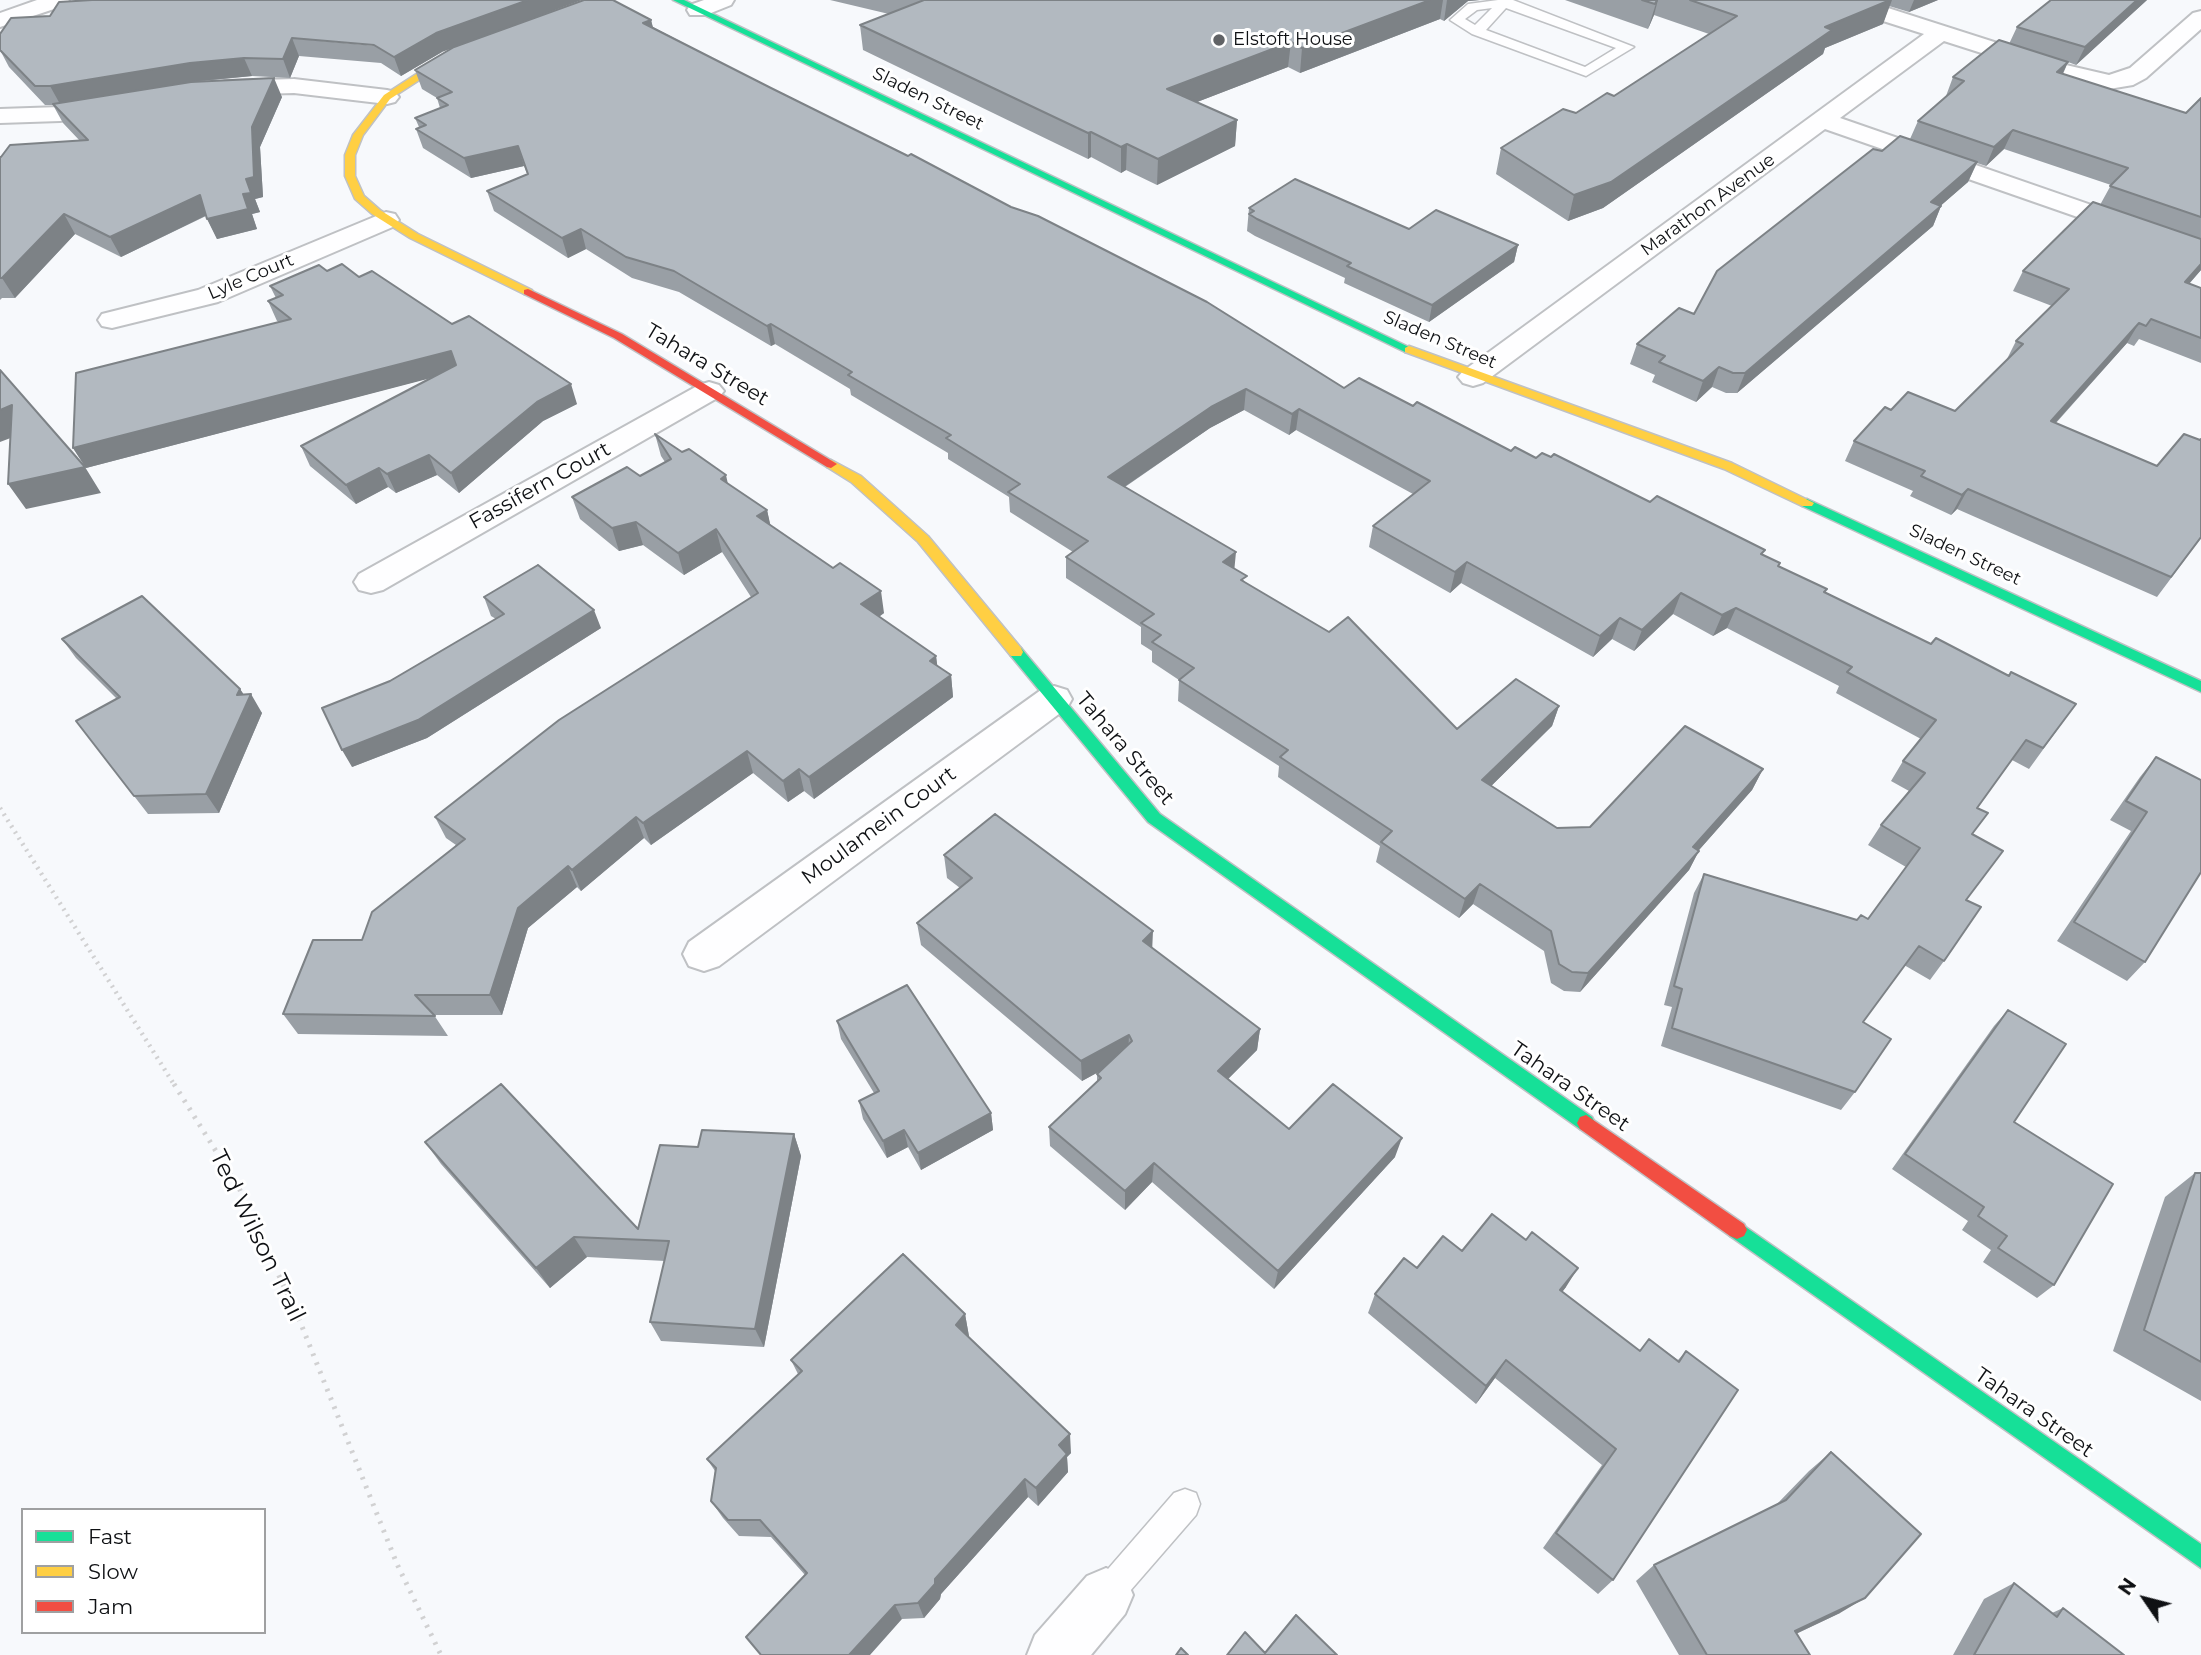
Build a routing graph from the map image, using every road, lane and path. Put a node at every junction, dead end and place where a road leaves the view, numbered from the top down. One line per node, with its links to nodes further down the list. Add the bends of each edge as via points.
1 (58, 0): 8 (street)
2 (677, 0): 6 (street, Sladen Street)
3 (723, 0): 6 (street)
4 (1841, 0): 10 (street)
5 (1506, 2): 9 (lane); 9 (lane, via 1473,6 1456,20); 9 (lane, via 1627,47 1586,72)
6 (698, 10): 20 (street, Sladen Street)
7 (2201, 18): 10 (street, via 2138,73 2109,82)
8 (0, 20)
9 (1477, 31)
10 (1941, 32): 16 (street, Marathon Avenue)
11 (480, 48): 13 (street, Tahara Street, via 424,73)
12 (199, 91): 13 (street, via 294,86)
13 (387, 97): 17 (street, Tahara Street, via 358,135 350,165 353,187)
14 (132, 102): 15 (street, via 60,114)
15 (0, 116)
16 (1824, 120): 18 (street); 20 (street, Marathon Avenue)
17 (386, 220): 19 (street, Lyle Court, via 208,296); 21 (street, Tahara Street, via 618,336)
18 (2201, 252)
19 (112, 320)
20 (1473, 377): 23 (street, Sladen Street, via 1728,466)
21 (709, 391): 22 (street, Fassifern Court); 24 (street, Tahara Street, via 856,479 923,539)
22 (371, 582)
23 (2201, 687)
24 (1055, 698): 26 (street, Moulamein Court); 28 (street, Tahara Street, via 1154,818)
25 (0, 808): 30 (path, Ted Wilson Trail, via 239,1188 301,1324 397,1564)
26 (704, 954)
27 (1185, 1504): 29 (lane)
28 (2201, 1557)
29 (1106, 1595): 31 (street)
30 (441, 1655)
31 (1055, 1655)

